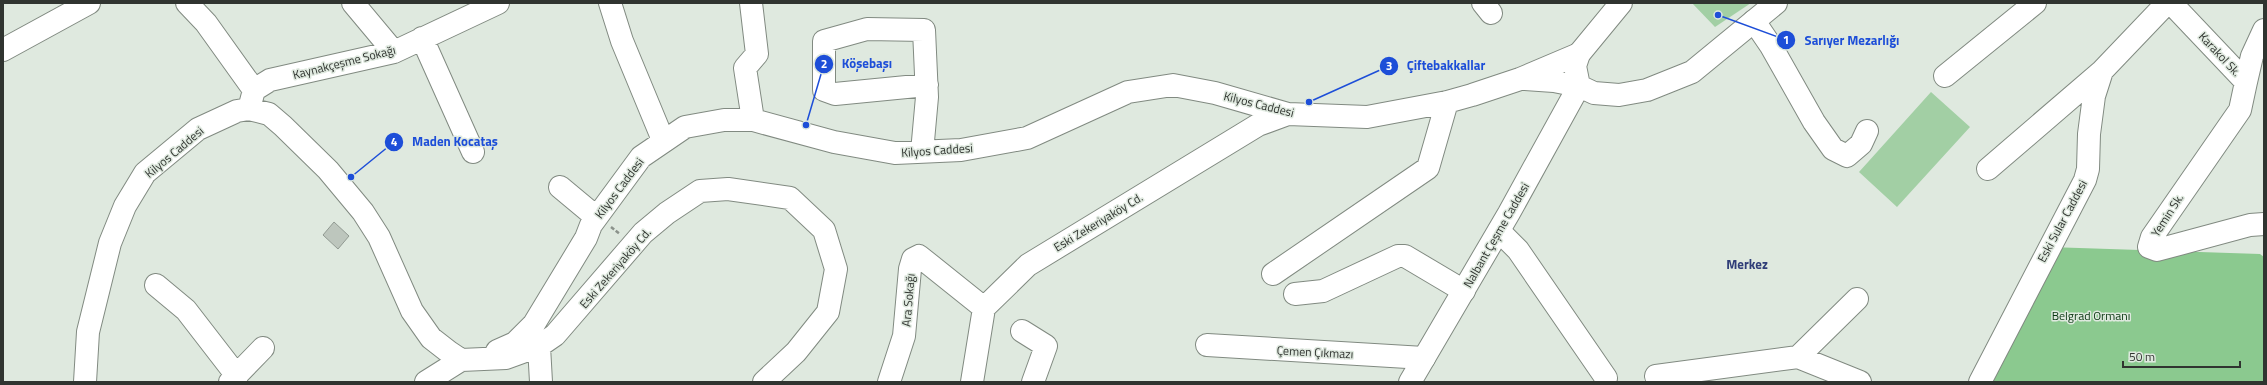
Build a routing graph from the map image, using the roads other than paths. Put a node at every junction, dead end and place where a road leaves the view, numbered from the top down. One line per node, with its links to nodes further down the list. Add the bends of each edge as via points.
1 (89, 3): 15 (street)
2 (187, 3): 24 (street, via 206,23)
3 (353, 3): 16 (street)
4 (498, 3): 14 (street, Kaynakçeşme Sokağı)
5 (610, 3): 29 (street, via 622,41)
6 (751, 3): 27 (street, via 757,54 745,68)
7 (1621, 3): 17 (street)
8 (1776, 3): 12 (street)
9 (2035, 3): 19 (street)
10 (2167, 3): 18 (street, Eski Sular Caddesi)
11 (2171, 3): 21 (street, Karakol Sk.)
12 (1754, 21): 23 (street, via 1692,72 1646,90 1619,95 1594,93); 28 (street, via 1833,149 1847,156 1860,144)
13 (2264, 30): 21 (street, Karakol Sk., via 2252,56)
14 (422, 38): 16 (street, Kaynakçeşme Sokağı); 30 (street)
15 (3, 50)
16 (394, 52): 24 (street, Kaynakçeşme Sokağı, via 270,80)
17 (1579, 54): 20 (street, Kilyos Caddesi); 23 (street, via 1575,66)
18 (2102, 72): 32 (street); 62 (street, Eski Sular Caddesi, via 2094,96 2085,180)
19 (1945, 76)
20 (1520, 79): 23 (street, via 1554,81); 25 (street, Kilyos Caddesi)
21 (2246, 82): 35 (street, Yemin Sk., via 2240,110 2215,142 2152,237 2149,247 2157,250 2250,225)
22 (927, 85): 22 (street, via 924,30 867,29 824,42 824,90 835,94); 31 (street)
23 (1579, 86): 36 (street, Nalbant Çeşme Caddesi)
24 (251, 99): 49 (street, via 328,170 358,206 379,237 412,311 431,338); 54 (street, Kilyos Caddesi, via 238,111 198,129 145,173 125,206 110,243 88,332)
25 (1447, 102): 26 (street, Kilyos Caddesi, via 1367,117); 37 (street, via 1428,168)
26 (1288, 114): 31 (street, Kilyos Caddesi, via 1215,93 1173,85 1128,92 1027,138 961,150); 42 (street, Eski Zekeriyaköy Cd., via 1258,125 1028,265)
27 (753, 120): 29 (street, Kilyos Caddesi, via 724,120 685,127); 31 (street, Kilyos Caddesi, via 834,142 895,153)
28 (1867, 131)
29 (663, 140): 34 (street, Kilyos Caddesi, via 641,157)
30 (473, 152)
31 (922, 152)
32 (1988, 169)
33 (560, 187): 34 (street)
34 (596, 217): 49 (street, Kilyos Caddesi, via 534,324 515,343)
35 (2264, 224)
36 (1499, 232): 39 (street, Nalbant Çeşme Caddesi); 52 (street, via 1518,250)
37 (1273, 274)
38 (156, 285): 53 (street, via 186,310)
39 (1464, 291): 40 (street, via 1406,256 1398,256 1323,291); 48 (street, Nalbant Çeşme Caddesi)
40 (1295, 294)
41 (1857, 299): 47 (street)
42 (984, 308): 58 (street, Ara Sokağı, via 920,256 913,259 904,336); 59 (street)
43 (1022, 331): 50 (street, via 1046,346)
44 (1207, 345): 48 (street, Çemen Çıkmazı)
45 (538, 346): 49 (street, Eski Zekeriyaköy Cd., via 506,358); 56 (street); 57 (street, Eski Zekeriyaköy Cd., via 555,335 643,233 700,191 728,189 790,198 824,230 836,269 828,312 796,352)
46 (263, 348): 53 (street)
47 (1798, 357): 51 (street); 61 (street)
48 (1424, 358): 60 (street, Nalbant Çeşme Caddesi)
49 (472, 360): 55 (street, Kilyos Caddesi)
50 (1036, 373)
51 (1656, 376)
52 (1606, 378)
53 (233, 379)
54 (85, 382)
55 (426, 382)
56 (541, 382)
57 (764, 382)
58 (889, 382)
59 (972, 382)
60 (1410, 382)
61 (1860, 382)
62 (1980, 382)

